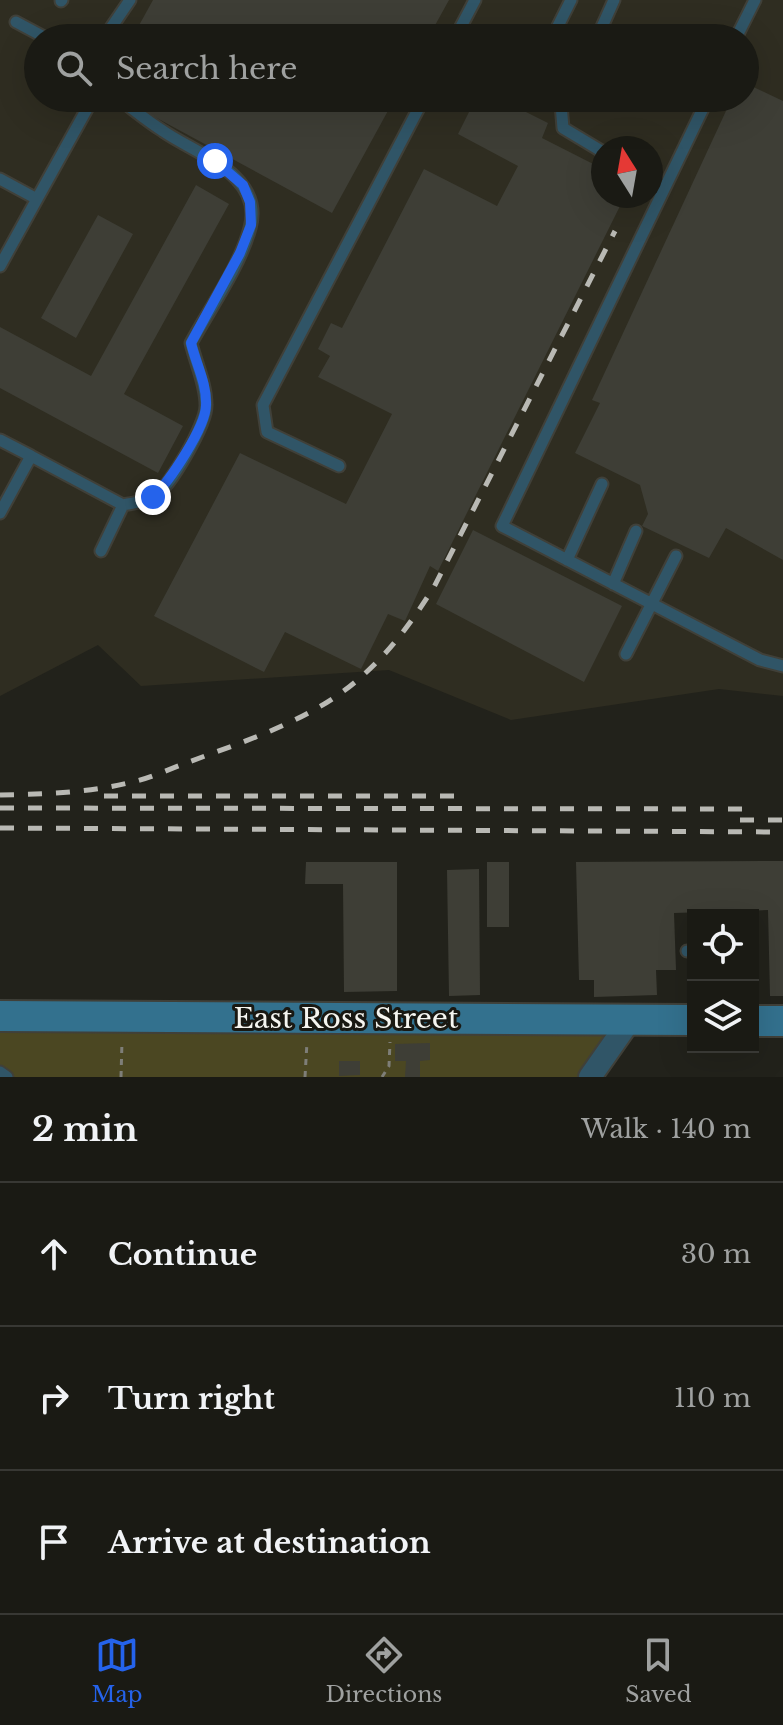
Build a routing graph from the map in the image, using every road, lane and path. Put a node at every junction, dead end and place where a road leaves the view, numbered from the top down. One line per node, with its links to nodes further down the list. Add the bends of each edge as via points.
1 (130, 0): 7 (lane)
2 (475, 0): 8 (lane)
3 (571, 0): 9 (lane)
4 (614, 0): 10 (lane)
5 (755, 0): 11 (lane)
6 (16, 22): 12 (lane)
7 (114, 24)
8 (462, 24)
9 (559, 24)
10 (603, 24)
11 (743, 24)
12 (24, 26)
13 (85, 112): 20 (lane)
14 (136, 112): 26 (lane, via 243,185 251,225 191,343 207,409 195,436 153,497)
15 (417, 112): 24 (lane, via 263,405 267,432)
16 (562, 112): 18 (lane, via 563,128)
17 (701, 112): 31 (lane, via 502,526)
18 (591, 145)
19 (0, 179): 20 (lane)
20 (37, 199): 21 (lane)
21 (0, 266)
22 (0, 440): 23 (lane)
23 (31, 456): 26 (lane); 27 (lane)
24 (339, 466)
25 (602, 484): 31 (lane)
26 (123, 505): 29 (lane)
27 (0, 513)
28 (636, 531): 32 (lane)
29 (101, 551)
30 (676, 556): 33 (lane)
31 (567, 560): 32 (lane)
32 (613, 584): 33 (lane)
33 (651, 604): 34 (lane); 35 (lane, via 760,660)
34 (626, 654)
35 (783, 666)
36 (0, 1016): 37 (street, East Ross Street)
37 (123, 1017): 38 (street, East Ross Street); 46 (path)
38 (307, 1018): 39 (street, East Ross Street); 47 (path)
39 (390, 1018): 40 (street, East Ross Street); 48 (path, via 389,1066)
40 (630, 1020): 41 (street, East Ross Street); 49 (street)
41 (687, 1020)
42 (759, 1021): 43 (street)
43 (783, 1021)
44 (0, 1072): 45 (lane)
45 (7, 1077)
46 (121, 1077)
47 (305, 1077)
48 (382, 1077)
49 (590, 1077)

